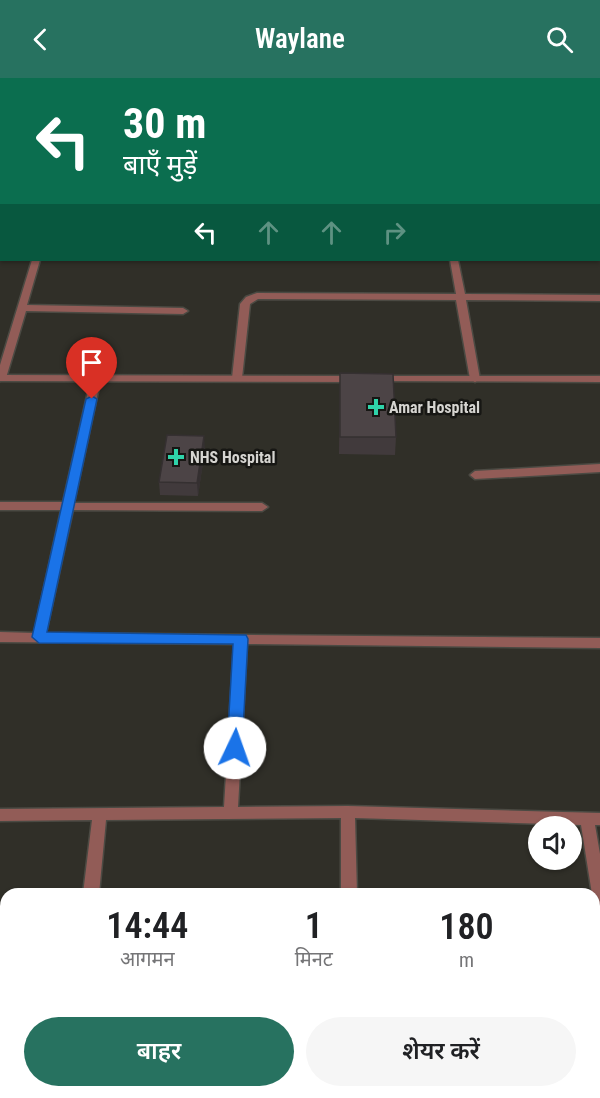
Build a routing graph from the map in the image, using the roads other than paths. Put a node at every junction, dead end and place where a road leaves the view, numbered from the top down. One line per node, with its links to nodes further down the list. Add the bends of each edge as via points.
1 (36, 261): 5 (street)
2 (454, 261): 3 (street)
3 (461, 297): 4 (street); 9 (street, via 257,296 245,304); 10 (street)
4 (600, 298)
5 (22, 308): 6 (street); 7 (street)
6 (183, 311)
7 (0, 378): 8 (street)
8 (96, 378): 9 (street); 14 (street)
9 (237, 378): 10 (street)
10 (475, 379): 11 (street)
11 (600, 380)
12 (600, 468): 13 (street)
13 (475, 475)
14 (69, 504): 15 (street); 16 (street); 18 (street)
15 (0, 506)
16 (262, 507)
17 (0, 637): 18 (street)
18 (39, 637): 19 (street)
19 (241, 639): 20 (street); 23 (street)
20 (600, 643)
21 (348, 812): 23 (street); 25 (street); 27 (street)
22 (100, 813): 23 (street); 24 (street); 26 (street)
23 (231, 814)
24 (0, 815)
25 (593, 818): 28 (street)
26 (92, 888)
27 (348, 888)
28 (599, 888)

